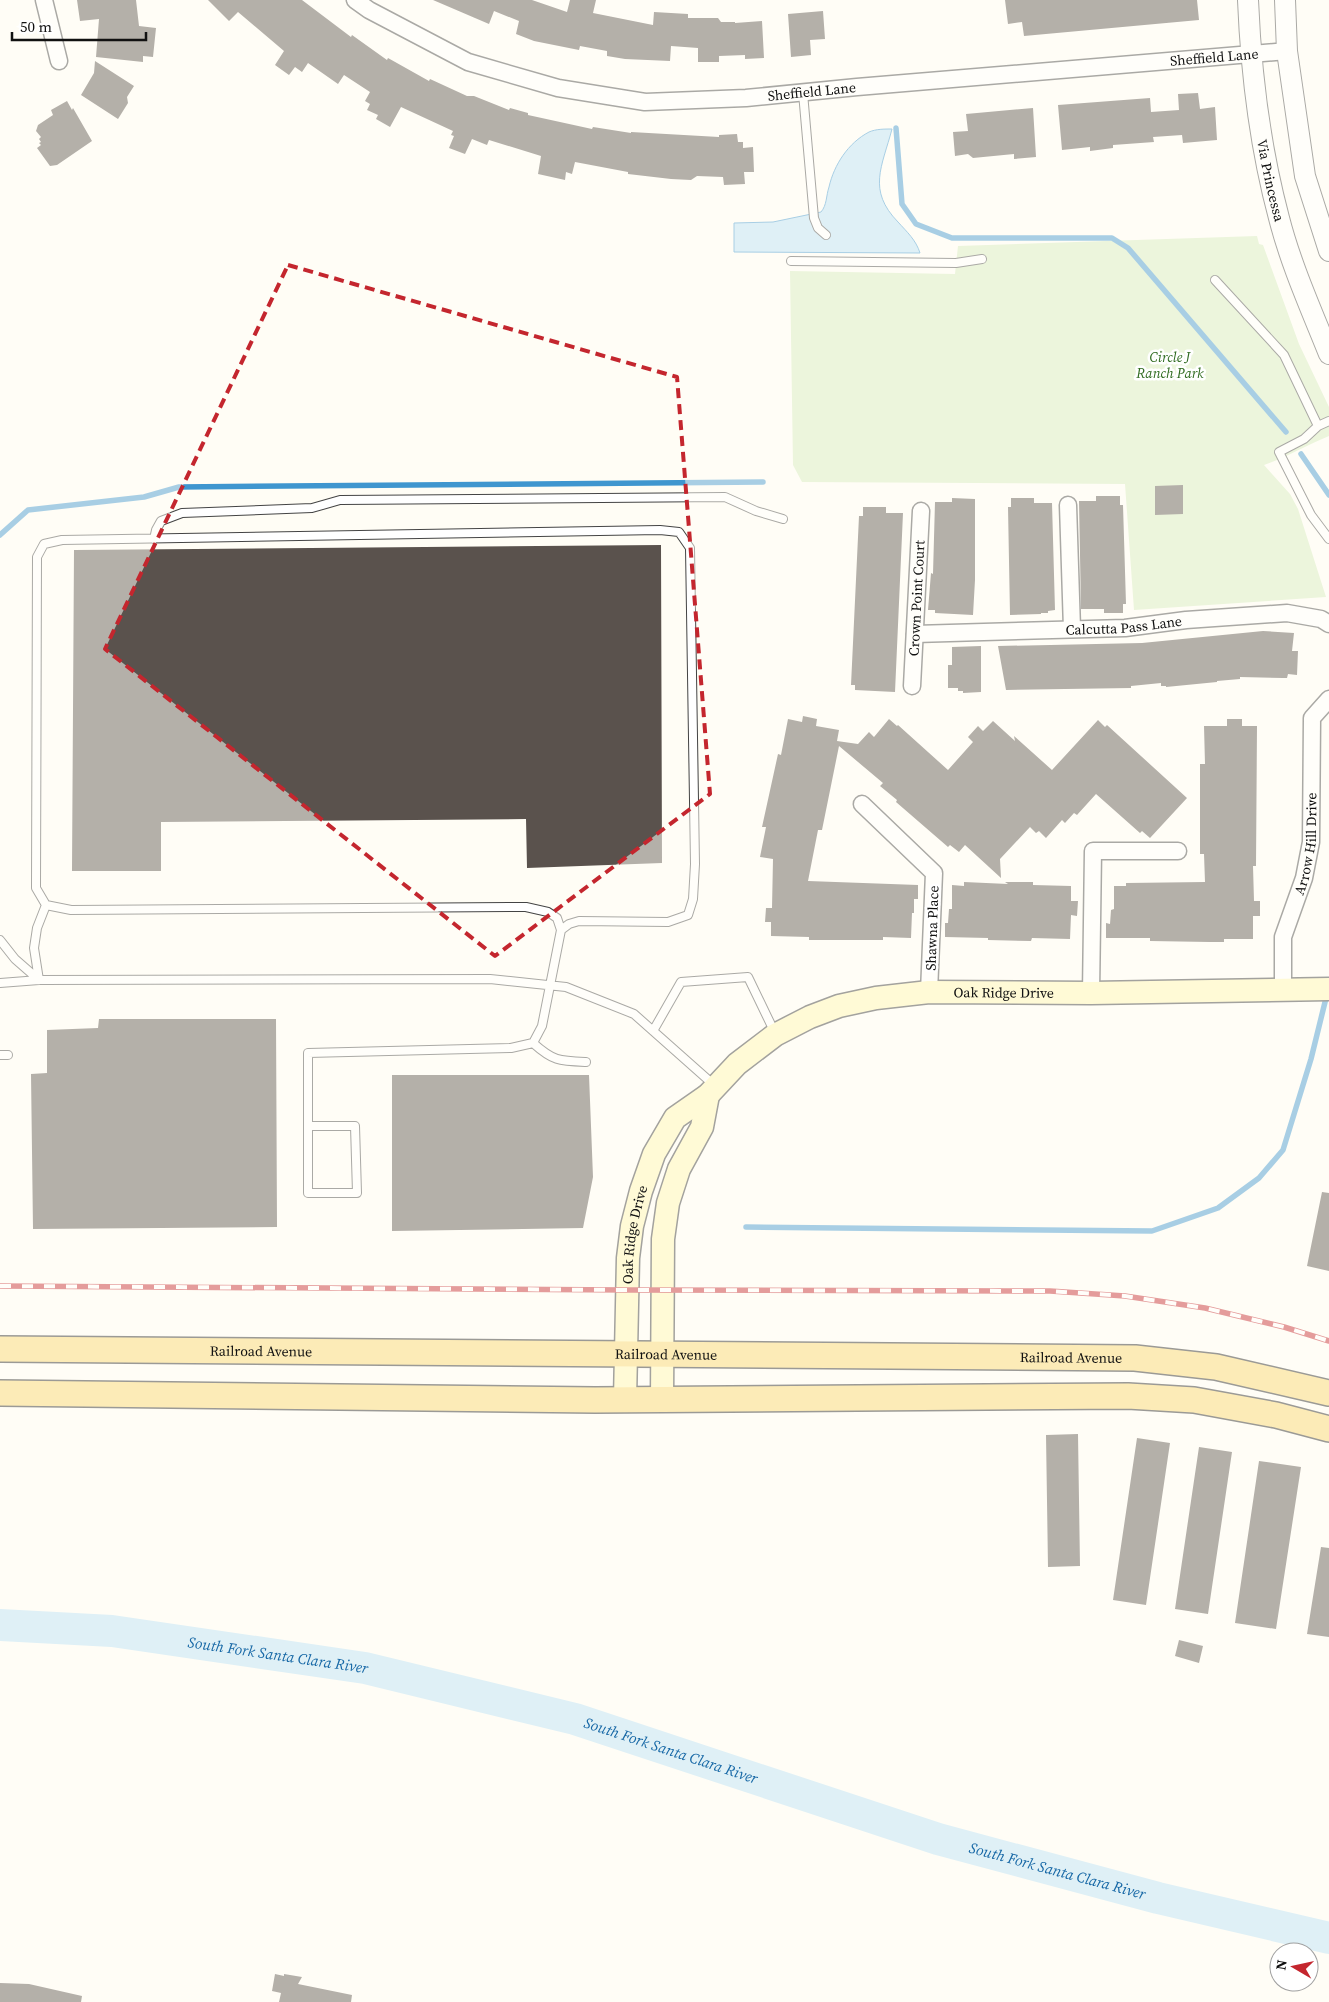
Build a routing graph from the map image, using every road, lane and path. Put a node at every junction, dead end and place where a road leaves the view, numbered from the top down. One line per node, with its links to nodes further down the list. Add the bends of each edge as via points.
1 (44, 0): 8 (street)
2 (355, 0): 5 (street, Sheffield Lane)
3 (1248, 0): 7 (street, Via Princessa)
4 (1285, 0): 6 (street)
5 (372, 5): 9 (street, Sheffield Lane, via 468,62 558,88 645,102)
6 (1287, 51): 7 (street, Sheffield Lane); 11 (street, via 1305,176)
7 (1250, 55): 9 (street, Sheffield Lane); 15 (street, Via Princessa, via 1263,146 1279,219)
8 (59, 61)
9 (803, 92): 10 (lane, via 814,218)
10 (826, 235)
11 (1329, 251)
12 (982, 259): 13 (lane, via 956,262)
13 (791, 261)
14 (1215, 280): 17 (lane, via 1284,355)
15 (1329, 354)
16 (1329, 421): 17 (lane)
17 (1318, 426): 22 (lane, via 1304,439 1279,452 1311,514)
18 (1068, 505): 24 (street)
19 (921, 511): 25 (street, Crown Point Court)
20 (783, 518): 21 (lane, via 756,511 725,497 340,500 312,508 182,513 161,521)
21 (154, 539): 30 (lane, via 62,540 44,544 37,557 36,888); 31 (lane, via 679,532 690,548 696,870 693,899 688,915 668,922 579,921)
22 (1329, 539)
23 (1329, 624): 24 (street, Calcutta Pass Lane, via 1321,619 1287,613 1125,628)
24 (1072, 629): 25 (street, Calcutta Pass Lane)
25 (915, 634): 26 (street, Crown Point Court)
26 (912, 686)
27 (1329, 699): 37 (street, Arrow Hill Drive, via 1312,718 1311,842 1304,878 1283,936)
28 (862, 804): 38 (street, Shawna Place, via 934,873)
29 (1178, 851): 39 (street, via 1093,852)
30 (46, 905): 31 (lane, via 71,910 526,907 548,912 557,918); 33 (lane, via 34,948)
31 (561, 930): 35 (lane)
32 (0, 940): 33 (lane, via 15,959)
33 (39, 980): 34 (lane); 35 (lane, via 490,979)
34 (0, 983)
35 (550, 986): 40 (lane, via 566,987 634,1014); 42 (lane, via 542,1026)
36 (1329, 989): 37 (main road, Oak Ridge Drive)
37 (1283, 990): 39 (main road, Oak Ridge Drive)
38 (929, 992): 39 (main road, Oak Ridge Drive); 41 (main road, Oak Ridge Drive, via 840,1006)
39 (1091, 993)
40 (653, 1031): 41 (lane, via 681,982 748,977); 44 (lane)
41 (775, 1035): 44 (main road, Oak Ridge Drive, via 737,1064)
42 (533, 1043): 43 (lane, via 559,1061); 45 (lane, via 511,1048 308,1053)
43 (586, 1062)
44 (711, 1090): 47 (main road, Oak Ridge Drive, via 675,1118 654,1154 641,1191 628,1258); 48 (main road, Oak Ridge Drive, via 702,1126 679,1169 668,1203 663,1239)
45 (308, 1126): 45 (lane, via 308,1193 357,1193 355,1126)
46 (0, 1349): 47 (main road, Railroad Avenue)
47 (627, 1354): 48 (main road, Railroad Avenue); 51 (main road, Oak Ridge Drive)
48 (661, 1354): 50 (main road, Railroad Avenue, via 1134,1358 1216,1367); 52 (main road, Oak Ridge Drive)
49 (0, 1393): 51 (main road)
50 (1329, 1393)
51 (625, 1400): 52 (main road)
52 (662, 1400): 53 (main road, via 1128,1396 1194,1400 1276,1415)
53 (1329, 1429)

